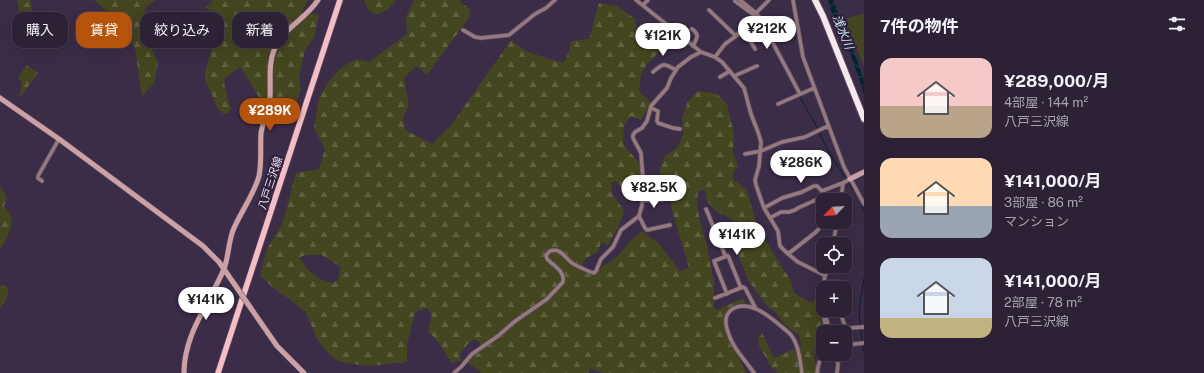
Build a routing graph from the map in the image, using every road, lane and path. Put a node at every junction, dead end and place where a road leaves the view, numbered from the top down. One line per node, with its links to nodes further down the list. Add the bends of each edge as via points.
1 (318, 0): 56 (street, via 279,40 272,57 270,99 261,135 258,176 232,234)
2 (340, 0): 71 (main road, 八戸三沢線)
3 (555, 0): 15 (street, via 509,35 482,38)
4 (636, 0): 10 (street)
5 (648, 0): 10 (street)
6 (738, 0): 12 (street)
7 (769, 0): 12 (street)
8 (794, 0): 28 (street, via 802,57)
9 (815, 0): 33 (highway)
10 (643, 5): 18 (street)
11 (709, 10): 16 (street)
12 (755, 14): 13 (street); 17 (street); 29 (street, via 761,19)
13 (743, 28): 16 (street); 19 (street)
14 (692, 29): 18 (street, via 697,35)
15 (463, 30)
16 (736, 36): 21 (street, via 725,44)
17 (767, 40)
18 (693, 46): 20 (street)
19 (755, 49)
20 (701, 52): 21 (street); 23 (street, via 682,62)
21 (716, 57): 24 (street)
22 (757, 66): 26 (street)
23 (676, 70): 25 (street, via 666,64); 32 (street, via 667,88)
24 (730, 70): 26 (street); 27 (street)
25 (653, 72)
26 (734, 76): 37 (street, via 744,88 761,142)
27 (720, 77)
28 (814, 88): 29 (street); 34 (street)
29 (800, 94): 31 (street)
30 (0, 98): 36 (street)
31 (778, 104)
32 (650, 108): 35 (street, via 658,111 658,123); 46 (street, via 642,128 633,135 641,153)
33 (864, 119)
34 (828, 126): 37 (street, via 805,137 782,142); 40 (street)
35 (680, 129)
36 (59, 139): 41 (street, via 38,176); 56 (street, via 203,246)
37 (761, 151): 38 (street); 48 (street, via 755,180)
38 (745, 154)
39 (864, 172): 40 (street)
40 (850, 179): 42 (street); 47 (street)
41 (42, 181)
42 (843, 183): 43 (street); 44 (street)
43 (822, 191): 48 (street, via 814,186); 51 (street, via 820,198)
44 (842, 193)
45 (666, 199): 46 (street)
46 (642, 200): 50 (street)
47 (864, 204)
48 (764, 208): 51 (street)
49 (706, 209): 55 (street, via 725,255)
50 (638, 216): 52 (street, via 647,230); 73 (street, via 621,230 613,247 601,259 594,273 570,262 562,253 554,250 548,252 547,259 562,273 562,282 547,299 472,354)
51 (770, 218): 54 (street, via 778,231 780,246)
52 (670, 225)
53 (819, 229): 54 (street)
54 (788, 254): 58 (street)
55 (728, 256): 60 (street); 61 (street, via 714,261)
56 (224, 269): 70 (street, via 200,313 187,345); 72 (street, bridge, via 277,346)
57 (826, 273): 58 (street)
58 (824, 276): 59 (street)
59 (823, 281)
60 (743, 287): 61 (street); 63 (street)
61 (727, 294): 62 (street)
62 (715, 298)
63 (756, 309): 74 (street, via 736,307 725,318 732,343); 75 (street, via 771,317 791,335 797,348)
64 (842, 317): 65 (street, via 845,326 849,328)
65 (864, 327)
66 (864, 343): 67 (street)
67 (852, 344)
68 (820, 361): 76 (street)
69 (837, 361): 77 (street)
70 (184, 373)
71 (218, 373)
72 (304, 373)
73 (454, 373)
74 (754, 373)
75 (802, 373)
76 (817, 373)
77 (837, 373)

